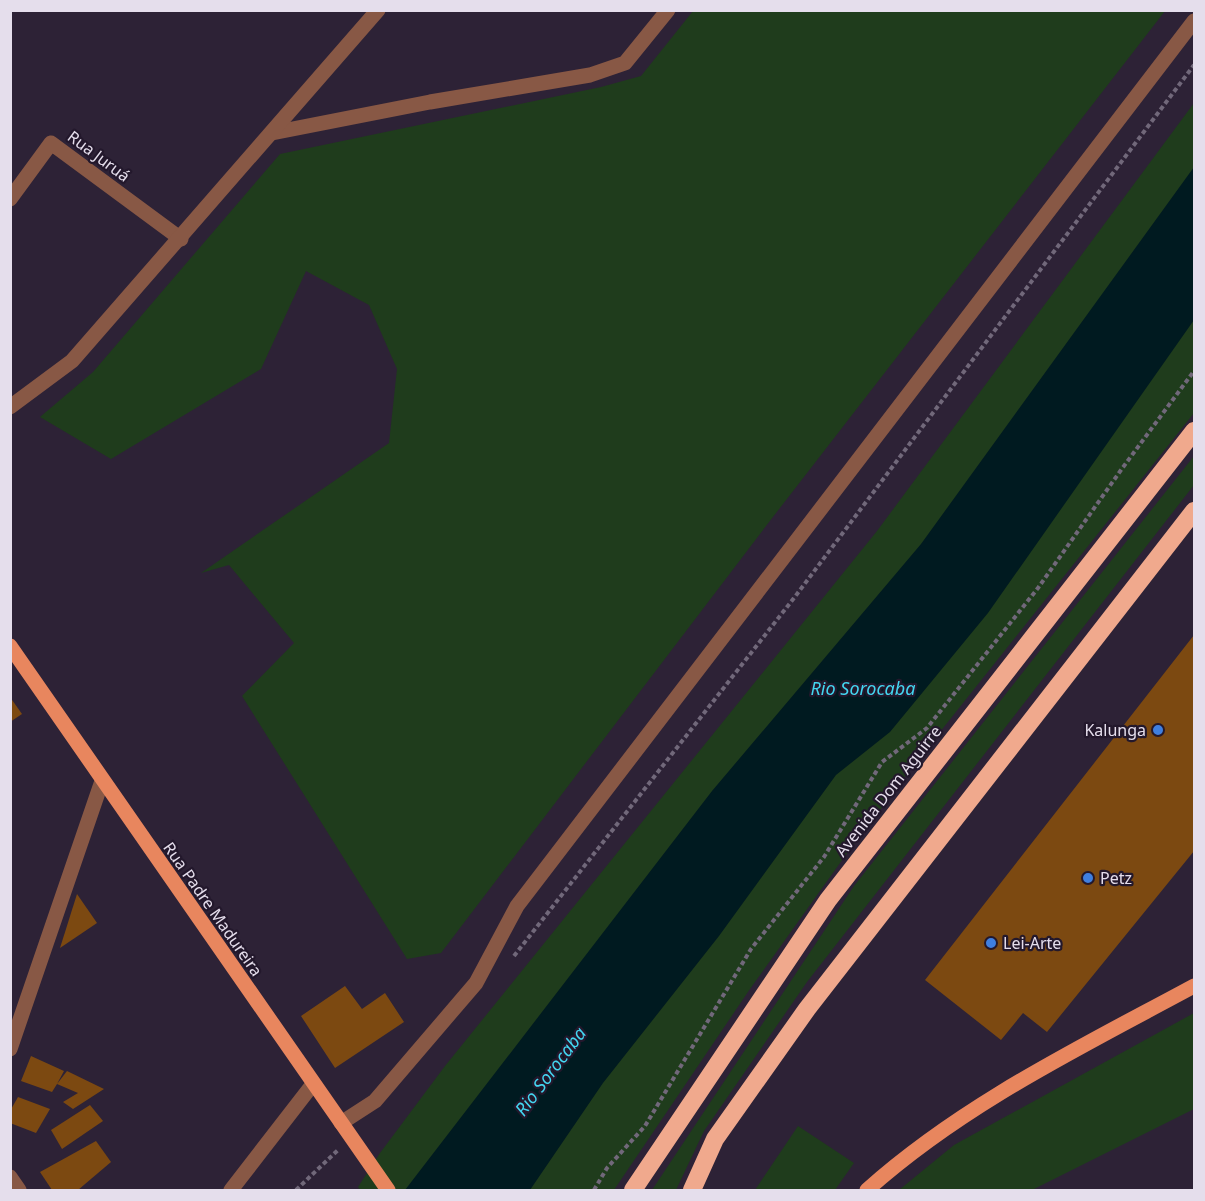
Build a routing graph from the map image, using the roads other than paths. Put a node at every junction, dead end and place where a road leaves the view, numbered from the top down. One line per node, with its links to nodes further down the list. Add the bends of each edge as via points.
1 (378, 10): 4 (street)
2 (668, 10): 4 (street, via 625,63 591,75)
3 (1194, 21): 15 (street, via 518,906 476,983 375,1101)
4 (272, 133): 6 (street)
5 (10, 199): 6 (street, Rua Juruá, via 51,143)
6 (181, 239): 7 (street, via 72,361)
7 (10, 407)
8 (1194, 431): 20 (highway, Avenida Dom Aguirre, via 828,900)
9 (1194, 510): 21 (highway, via 807,1009 715,1139)
10 (10, 646): 11 (main road, Rua Padre Madureira)
11 (102, 781): 13 (street); 14 (main road, Rua Padre Madureira)
12 (1194, 986): 22 (main road, via 967,1113)
13 (10, 1049)
14 (313, 1084): 15 (main road, Rua Padre Madureira); 18 (street)
15 (341, 1123): 19 (main road, Rua Padre Madureira)
16 (10, 1177): 17 (street)
17 (19, 1191)
18 (231, 1191)
19 (388, 1191)
20 (633, 1191)
21 (692, 1191)
22 (867, 1191)

